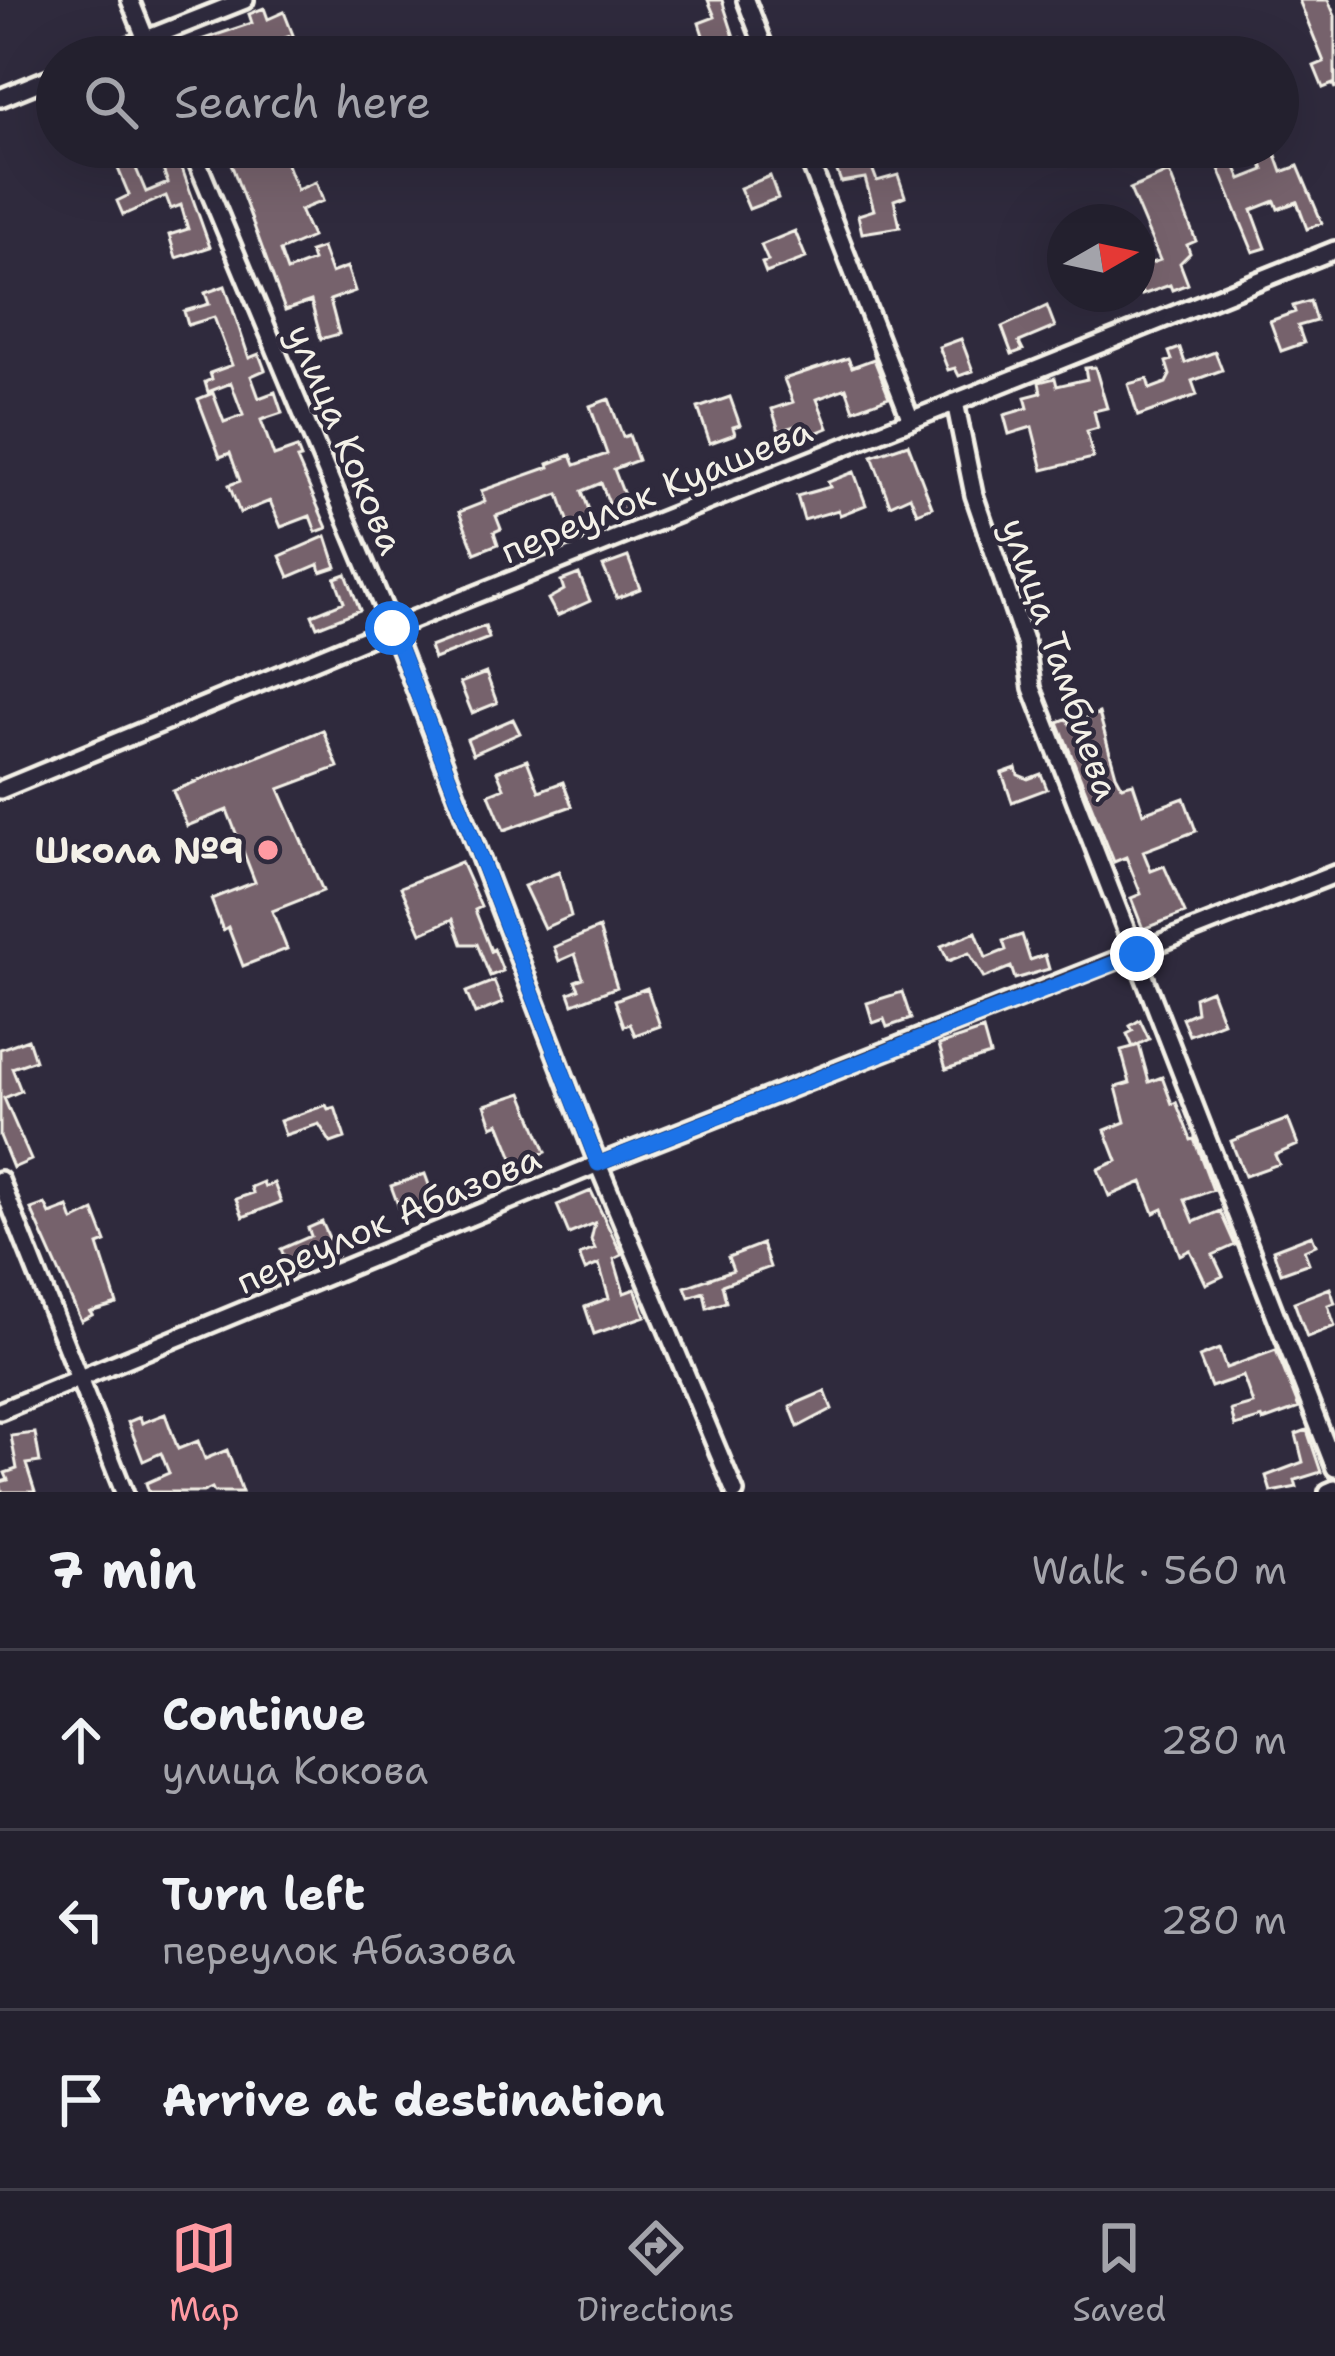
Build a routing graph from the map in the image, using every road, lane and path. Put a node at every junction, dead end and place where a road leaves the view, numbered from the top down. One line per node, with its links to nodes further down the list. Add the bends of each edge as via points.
1 (130, 0): 4 (street)
2 (245, 0): 5 (street)
3 (746, 0): 6 (street)
4 (145, 36)
5 (154, 36)
6 (760, 36)
7 (36, 83): 8 (street)
8 (0, 98)
9 (199, 168): 14 (street, улица Кокова)
10 (811, 168): 13 (street)
11 (1335, 250): 12 (street, переулок Куашева)
12 (955, 402): 13 (street, переулок Куашева); 17 (street, улица Тамбиева, via 1032,688)
13 (910, 420): 14 (street, переулок Куашева)
14 (392, 628): 15 (street, переулок Куашева); 18 (street, улица Кокова)
15 (0, 790)
16 (1335, 874): 17 (street, переулок Абазова)
17 (1137, 954): 18 (street, переулок Абазова); 22 (street, улица Тамбиева)
18 (598, 1164): 20 (street, переулок Абазова); 24 (street, улица Кокова)
19 (0, 1180): 20 (street)
20 (78, 1380): 21 (street, переулок Абазова); 23 (street)
21 (0, 1411)
22 (1335, 1468)
23 (124, 1492)
24 (735, 1492)

